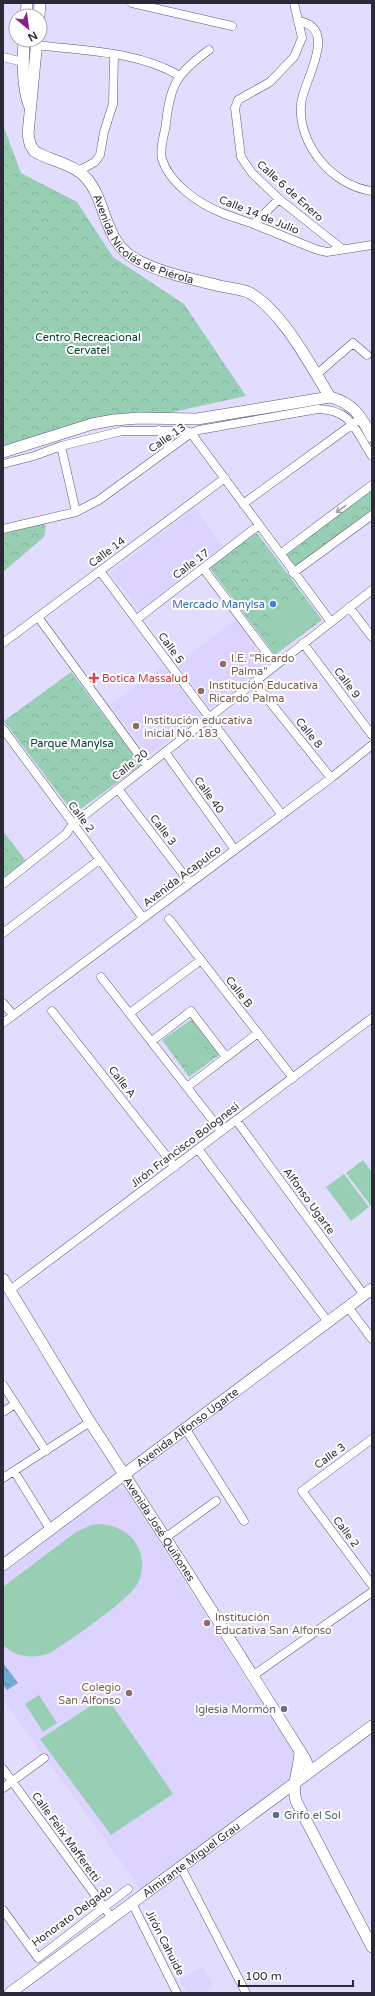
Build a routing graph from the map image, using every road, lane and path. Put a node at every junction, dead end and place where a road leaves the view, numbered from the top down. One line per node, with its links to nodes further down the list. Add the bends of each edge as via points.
1 (132, 3): 4 (street)
2 (294, 3): 3 (street, Calle 6 de Enero)
3 (298, 21): 15 (street, via 313,28 318,44 317,55 301,103 302,121 308,140 319,160 336,177 352,186); 16 (street, Calle 6 de Enero, via 302,38 294,57 270,82 238,100 234,112 242,161)
4 (232, 26)
5 (48, 45): 9 (street)
6 (24, 48): 11 (street)
7 (36, 48): 13 (street, Avenida Nicolás de Piérola)
8 (209, 50): 12 (street, Calle 14 de Julio)
9 (114, 55): 12 (street, via 162,65); 14 (street, via 112,104 100,155 95,162)
10 (3, 57): 11 (street)
11 (23, 62): 13 (street, via 26,97)
12 (180, 76): 17 (street, Calle 14 de Julio, via 172,89 168,104 161,152 165,165 174,179 208,206)
13 (32, 108): 14 (street, Avenida Nicolás de Piérola, via 28,134 34,151)
14 (78, 171): 21 (street, Avenida Nicolás de Piérola, via 87,178 93,188 107,224 118,243 131,256 169,273 249,292 276,314)
15 (372, 191)
16 (279, 199): 17 (street); 19 (street, Calle 6 de Enero)
17 (254, 224): 19 (street, Calle 14 de Julio, via 318,250 327,252)
18 (372, 245): 19 (street, Calle 14 de Julio, via 358,249)
19 (342, 249)
20 (367, 355): 21 (street, via 353,343)
21 (316, 375): 22 (street, Avenida Nicolás de Piérola)
22 (330, 397): 23 (street, via 344,400 353,409); 29 (street, via 197,419 114,420 92,424)
23 (357, 421): 25 (street, Calle 13, via 332,409 318,409); 26 (street); 30 (street); 34 (street)
24 (158, 430): 25 (street, via 182,429); 27 (street, via 122,431); 28 (street, via 167,440)
25 (191, 433): 28 (street, Calle 13); 32 (street)
26 (372, 437)
27 (61, 446): 31 (street); 35 (street)
28 (168, 450): 35 (street, Calle 13, via 100,500)
29 (3, 452)
30 (372, 456)
31 (3, 464)
32 (224, 478): 34 (street); 41 (street, Calle 14)
33 (372, 485): 39 (street, one-way to 39)
34 (243, 504): 37 (street)
35 (76, 512): 38 (street, Calle 13)
36 (372, 515): 42 (street)
37 (259, 526): 39 (street); 40 (street, Calle 17)
38 (3, 529)
39 (280, 554): 42 (street)
40 (203, 568): 46 (street, Calle 17); 51 (street)
41 (100, 571): 45 (street, Calle 14); 46 (street, Calle 5)
42 (293, 573): 47 (street)
43 (372, 590): 44 (street, Calle 20)
44 (349, 607): 47 (street, Calle 20); 48 (street)
45 (38, 617): 49 (street, Calle 14); 58 (street)
46 (136, 619): 53 (street, Calle 5)
47 (331, 622): 50 (street, Calle 20)
48 (372, 637)
49 (3, 643)
50 (303, 643): 51 (street, Calle 20); 55 (street, Calle 9)
51 (276, 665): 52 (street, Calle 20)
52 (254, 682): 53 (street, Calle 20); 59 (street, Calle 8)
53 (209, 718): 57 (street, Calle 20); 61 (street, Calle 5)
54 (3, 729): 62 (street, Calle 2)
55 (372, 735)
56 (372, 745): 59 (street, Avenida Acapulco)
57 (164, 752): 58 (street, Calle 20); 63 (street, Calle 40)
58 (147, 766): 60 (street, Calle 20)
59 (331, 778): 61 (street, Avenida Acapulco)
60 (118, 789): 62 (street, Calle 20); 65 (street, Calle 3)
61 (282, 815): 63 (street, Avenida Acapulco)
62 (72, 825): 64 (street, Calle 2); 66 (street, Calle 20, via 66,834)
63 (235, 850): 65 (street, Avenida Acapulco)
64 (99, 860): 67 (street, Calle 2); 69 (street)
65 (190, 883): 67 (street, Avenida Acapulco)
66 (3, 884)
67 (143, 918): 75 (street, Avenida Acapulco)
68 (169, 919): 70 (street, Calle B)
69 (3, 933)
70 (201, 960): 74 (street); 78 (street, Calle B)
71 (101, 977): 74 (street)
72 (3, 1003): 75 (street)
73 (52, 1012): 86 (street, Calle A)
74 (130, 1013): 79 (street)
75 (13, 1015): 77 (street, Avenida Acapulco)
76 (372, 1018): 81 (street, Jirón Francisco Bolognesi)
77 (3, 1023)
78 (258, 1033): 80 (street); 81 (street, Calle B)
79 (152, 1041): 80 (street, via 191,1012); 82 (street)
80 (226, 1057): 82 (street)
81 (293, 1078): 83 (street, Jirón Francisco Bolognesi)
82 (187, 1087): 84 (street)
83 (236, 1120): 84 (street, Jirón Francisco Bolognesi); 89 (street, Alfonso Ugarte)
84 (221, 1131): 85 (street, Jirón Francisco Bolognesi)
85 (198, 1149): 86 (street, Jirón Francisco Bolognesi); 91 (street)
86 (175, 1167): 88 (street, Jirón Francisco Bolognesi)
87 (3, 1279): 88 (street, Avenida José Quiñones)
88 (10, 1290): 96 (street, Avenida José Quiñones)
89 (368, 1292): 90 (street, Avenida Alfonso Ugarte)
90 (348, 1307): 91 (street, Avenida Alfonso Ugarte); 92 (street)
91 (328, 1322): 97 (street, Avenida Alfonso Ugarte)
92 (372, 1339)
93 (3, 1386): 94 (street)
94 (15, 1404): 95 (street); 99 (street)
95 (3, 1412)
96 (90, 1422): 99 (street); 101 (street, Avenida José Quiñones)
97 (185, 1428): 101 (street, Avenida Alfonso Ugarte); 105 (street)
98 (372, 1439): 103 (street, Calle 3)
99 (46, 1451): 100 (street)
100 (14, 1471): 102 (street); 106 (street)
101 (123, 1474): 106 (street, Avenida Alfonso Ugarte); 107 (street, Avenida José Quiñones)
102 (3, 1478)
103 (302, 1491): 109 (street, Calle 2)
104 (216, 1501): 107 (street)
105 (244, 1520)
106 (50, 1529): 108 (street, Avenida Alfonso Ugarte)
107 (165, 1538): 111 (street, Avenida José Quiñones)
108 (4, 1561)
109 (372, 1585)
110 (372, 1592): 111 (street)
111 (254, 1675): 113 (street, Avenida José Quiñones)
112 (372, 1726): 116 (street, Almirante Miguel Grau)
113 (300, 1751): 116 (street, Avenida José Quiñones); 118 (street)
114 (44, 1758): 117 (street)
115 (3, 1769): 117 (street, Calle Felix Mafferetti)
116 (310, 1771): 118 (street, Almirante Miguel Grau)
117 (12, 1781): 119 (street); 123 (street, Calle Felix Mafferetti)
118 (294, 1783): 120 (street, Almirante Miguel Grau); 126 (street, via 293,1792 296,1800)
119 (3, 1788)
120 (180, 1867): 122 (street, Almirante Miguel Grau); 129 (street)
121 (128, 1889): 123 (street, Honorato Delgado)
122 (132, 1903): 125 (street, Almirante Miguel Grau); 128 (street, Jirón Cahuide)
123 (104, 1908): 124 (street, Honorato Delgado, via 38,1958); 125 (street, Calle Felix Mafferetti)
124 (3, 1910)
125 (112, 1918): 127 (street, Almirante Miguel Grau)
126 (372, 1947)
127 (10, 1993)
128 (177, 1993)
129 (246, 1993)

